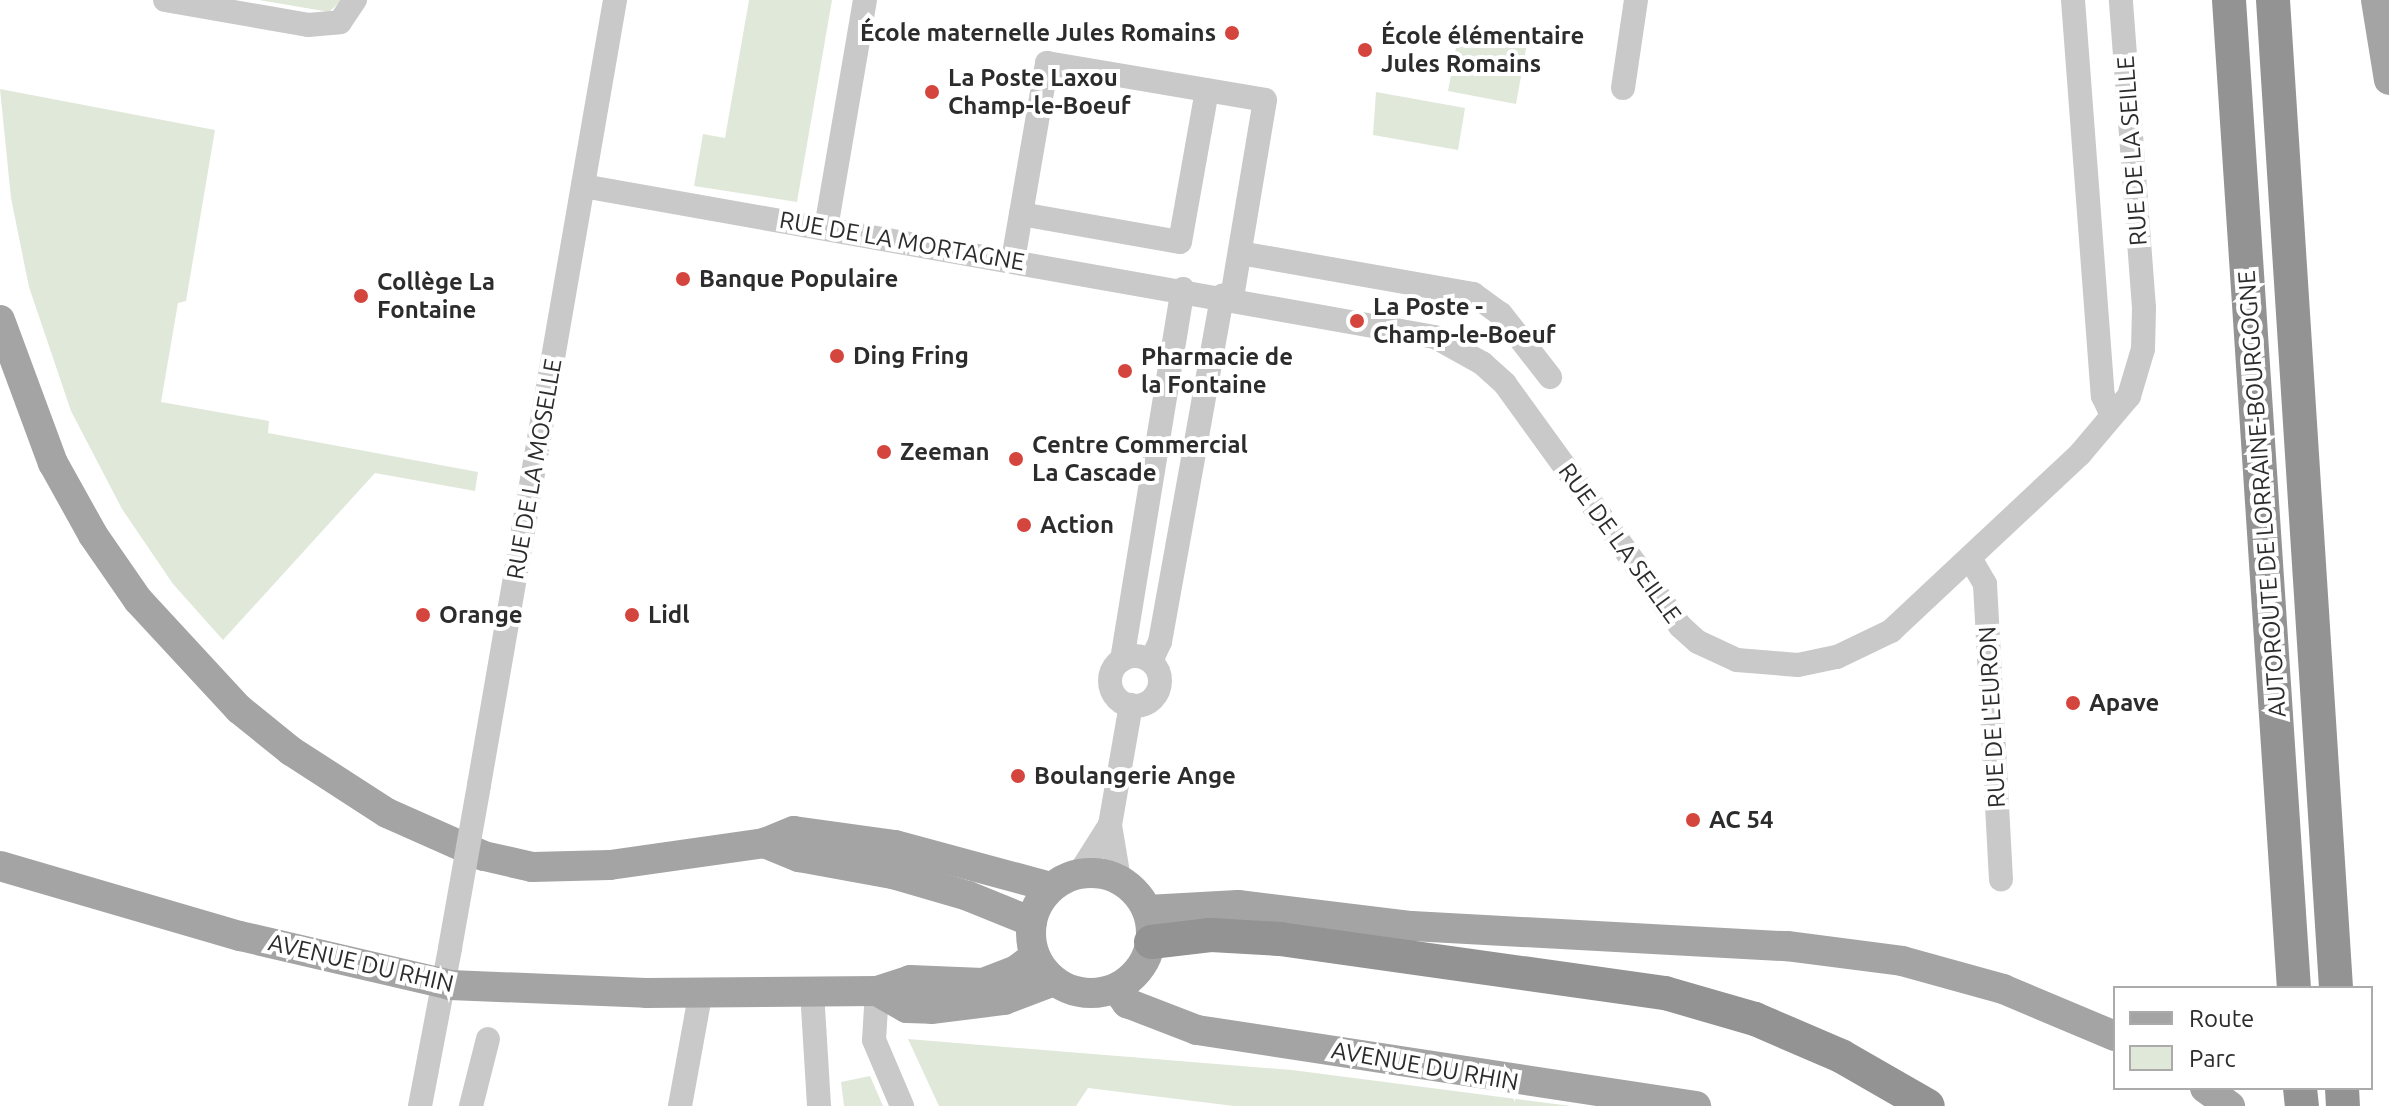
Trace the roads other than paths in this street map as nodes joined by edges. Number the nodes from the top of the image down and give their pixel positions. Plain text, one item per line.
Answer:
1 (165, 0) edge
2 (615, 0) edge
3 (865, 0) edge
4 (1636, 0) edge
5 (2073, 0) edge
6 (2121, 0) edge
7 (2229, 0) edge
8 (2273, 0) edge
9 (2376, 0) edge
10 (350, 9) edge
11 (2389, 80) edge
12 (1623, 88) dead end
13 (1207, 90) junction
14 (583, 186) junction
15 (1021, 214) junction
16 (826, 228) junction
17 (1240, 253) junction
18 (1013, 260) junction
19 (1183, 289) junction
20 (1227, 297) junction
21 (0, 320) edge
22 (2100, 345) junction
23 (2143, 349) junction
24 (1550, 377) dead end
25 (2111, 413) junction
26 (1970, 558) junction
27 (1122, 660) junction
28 (1151, 661) junction
29 (1131, 705) junction
30 (1110, 825) junction
31 (764, 843) junction
32 (0, 866) edge
33 (1079, 874) junction
34 (1119, 879) junction
35 (2001, 880) dead end
36 (1051, 887) junction
37 (1032, 922) junction
38 (1146, 940) junction
39 (1035, 956) junction
40 (1054, 981) junction
41 (442, 984) junction
42 (2294, 986) edge
43 (2336, 986) edge
44 (1116, 988) junction
45 (701, 991) junction
46 (812, 991) junction
47 (877, 991) junction
48 (1158, 1015) junction
49 (2113, 1035) edge
50 (488, 1039) dead end
51 (2208, 1090) edge
52 (420, 1106) edge
53 (471, 1106) edge
54 (680, 1106) edge
55 (819, 1106) edge
56 (902, 1106) edge
57 (1696, 1106) edge
58 (1928, 1106) edge
59 (2230, 1106) edge

1 - 10 street
2 - 14 street, RUE DE LA MOSELLE
3 - 16 street
4 - 12 street
5 - 22 street, RUE DE LA SEILLE
6 - 23 street, RUE DE LA SEILLE
7 - 42 highway, AUTOROUTE DE LORRAINE-BOURGOGNE
8 - 43 highway, AUTOROUTE DE LORRAINE-BOURGOGNE
9 - 11 main road
13 - 15 street
13 - 15 street
13 - 17 street
14 - 16 street, RUE DE LA MORTAGNE
14 - 41 street, RUE DE LA MOSELLE, bridge
15 - 18 street
16 - 18 street, RUE DE LA MORTAGNE
17 - 20 street
17 - 24 street
18 - 19 street, RUE DE LA MORTAGNE
19 - 20 street, RUE DE LA MORTAGNE
19 - 27 street
20 - 26 street, RUE DE LA SEILLE
20 - 28 street
21 - 31 main road
22 - 23 street
22 - 25 street, RUE DE LA SEILLE
23 - 25 street, RUE DE LA SEILLE
25 - 26 street, RUE DE LA SEILLE
26 - 35 street, RUE DE L'EURON
27 - 28 street
27 - 29 street
28 - 29 street
29 - 30 street
30 - 33 street
30 - 34 street
31 - 36 main road
31 - 37 main road
32 - 41 main road, AVENUE DU RHIN
33 - 34 main road
33 - 36 main road
34 - 38 main road
36 - 37 main road
37 - 39 main road
38 - 44 main road
38 - 48 main road
38 - 49 main road
38 - 58 highway
39 - 40 main road
39 - 47 main road, AVENUE DU RHIN
40 - 44 main road
40 - 47 main road, AVENUE DU RHIN
41 - 45 main road, AVENUE DU RHIN
41 - 52 street, RUE DE LA MOSELLE
44 - 48 main road, AVENUE DU RHIN
45 - 46 main road, AVENUE DU RHIN
45 - 54 street
46 - 47 main road, AVENUE DU RHIN
46 - 55 street
47 - 56 street
48 - 57 main road, AVENUE DU RHIN
50 - 53 street
51 - 59 main road

